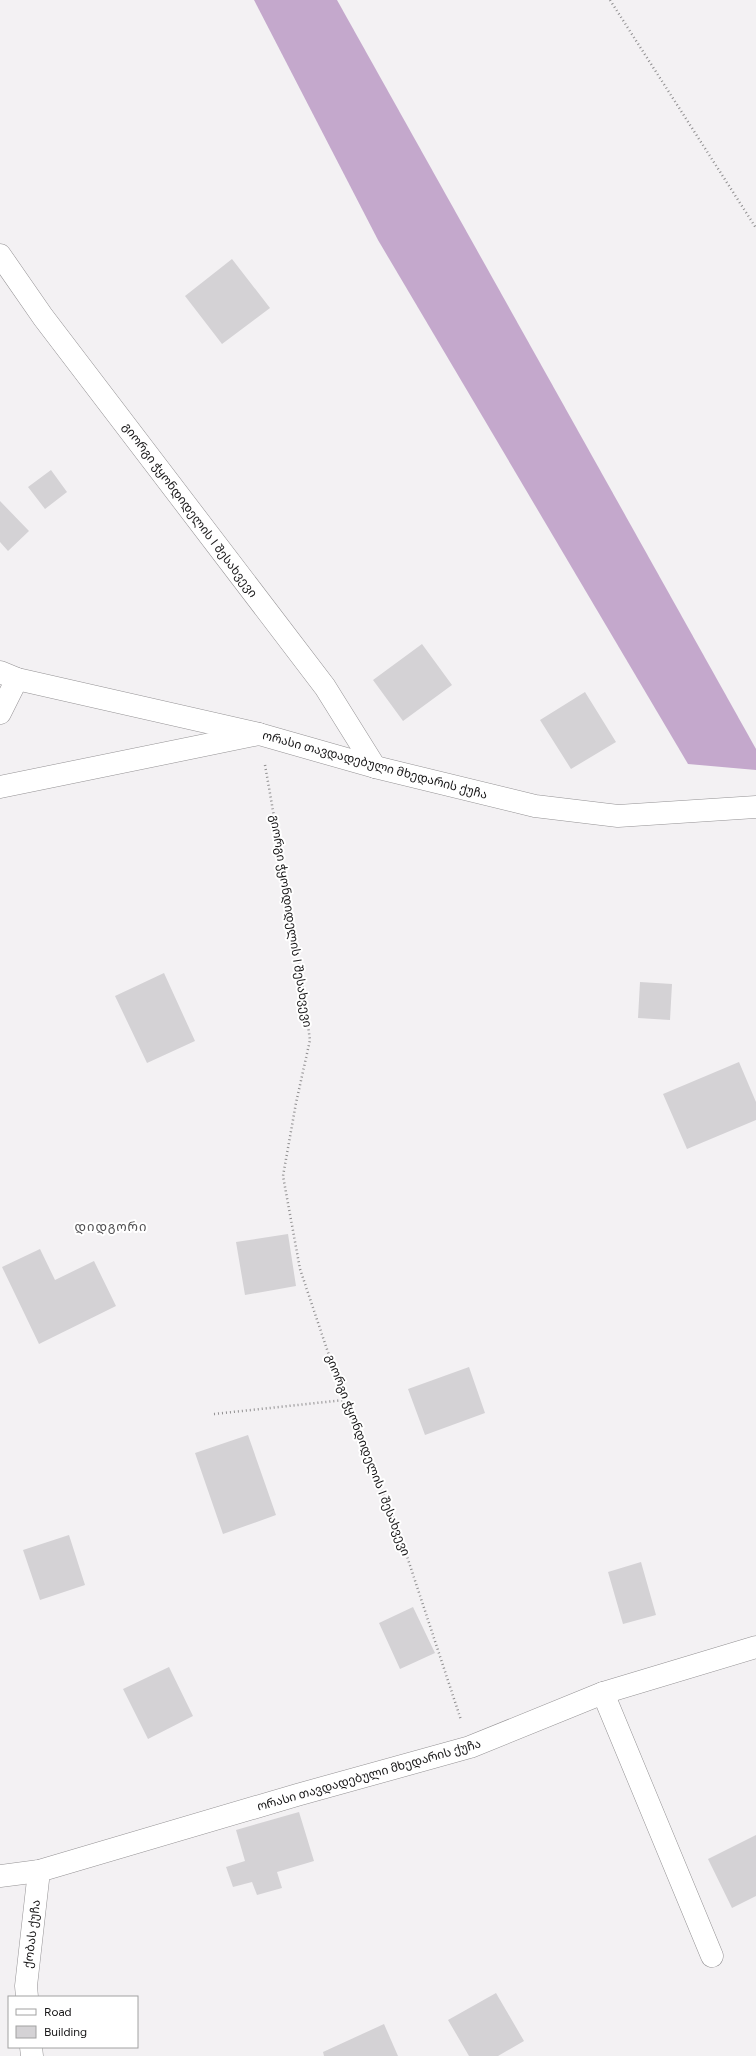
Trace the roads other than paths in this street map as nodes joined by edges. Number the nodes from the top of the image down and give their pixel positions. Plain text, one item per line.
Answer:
1 (0, 255) edge
2 (8, 675) edge
3 (0, 713) edge
4 (260, 734) junction
5 (375, 767) junction
6 (0, 787) edge
7 (756, 807) edge
8 (756, 1647) edge
9 (603, 1693) junction
10 (39, 1871) junction
11 (0, 1876) edge
12 (712, 1956) dead end
13 (27, 1996) edge

1 - 5 street, გიორგი ჭყონდიდელის I შესახვევი
2 - 3 street
2 - 4 street, ორასი თავდადებული მხედარის ქუჩა
4 - 5 street, ორასი თავდადებული მხედარის ქუჩა
4 - 6 street
5 - 7 street, ორასი თავდადებული მხედარის ქუჩა
8 - 9 street, ორასი თავდადებული მხედარის ქუჩა
9 - 10 street, ორასი თავდადებული მხედარის ქუჩა
9 - 12 street
10 - 11 street, ორასი თავდადებული მხედარის ქუჩა
10 - 13 street, ქობას ქუჩა

